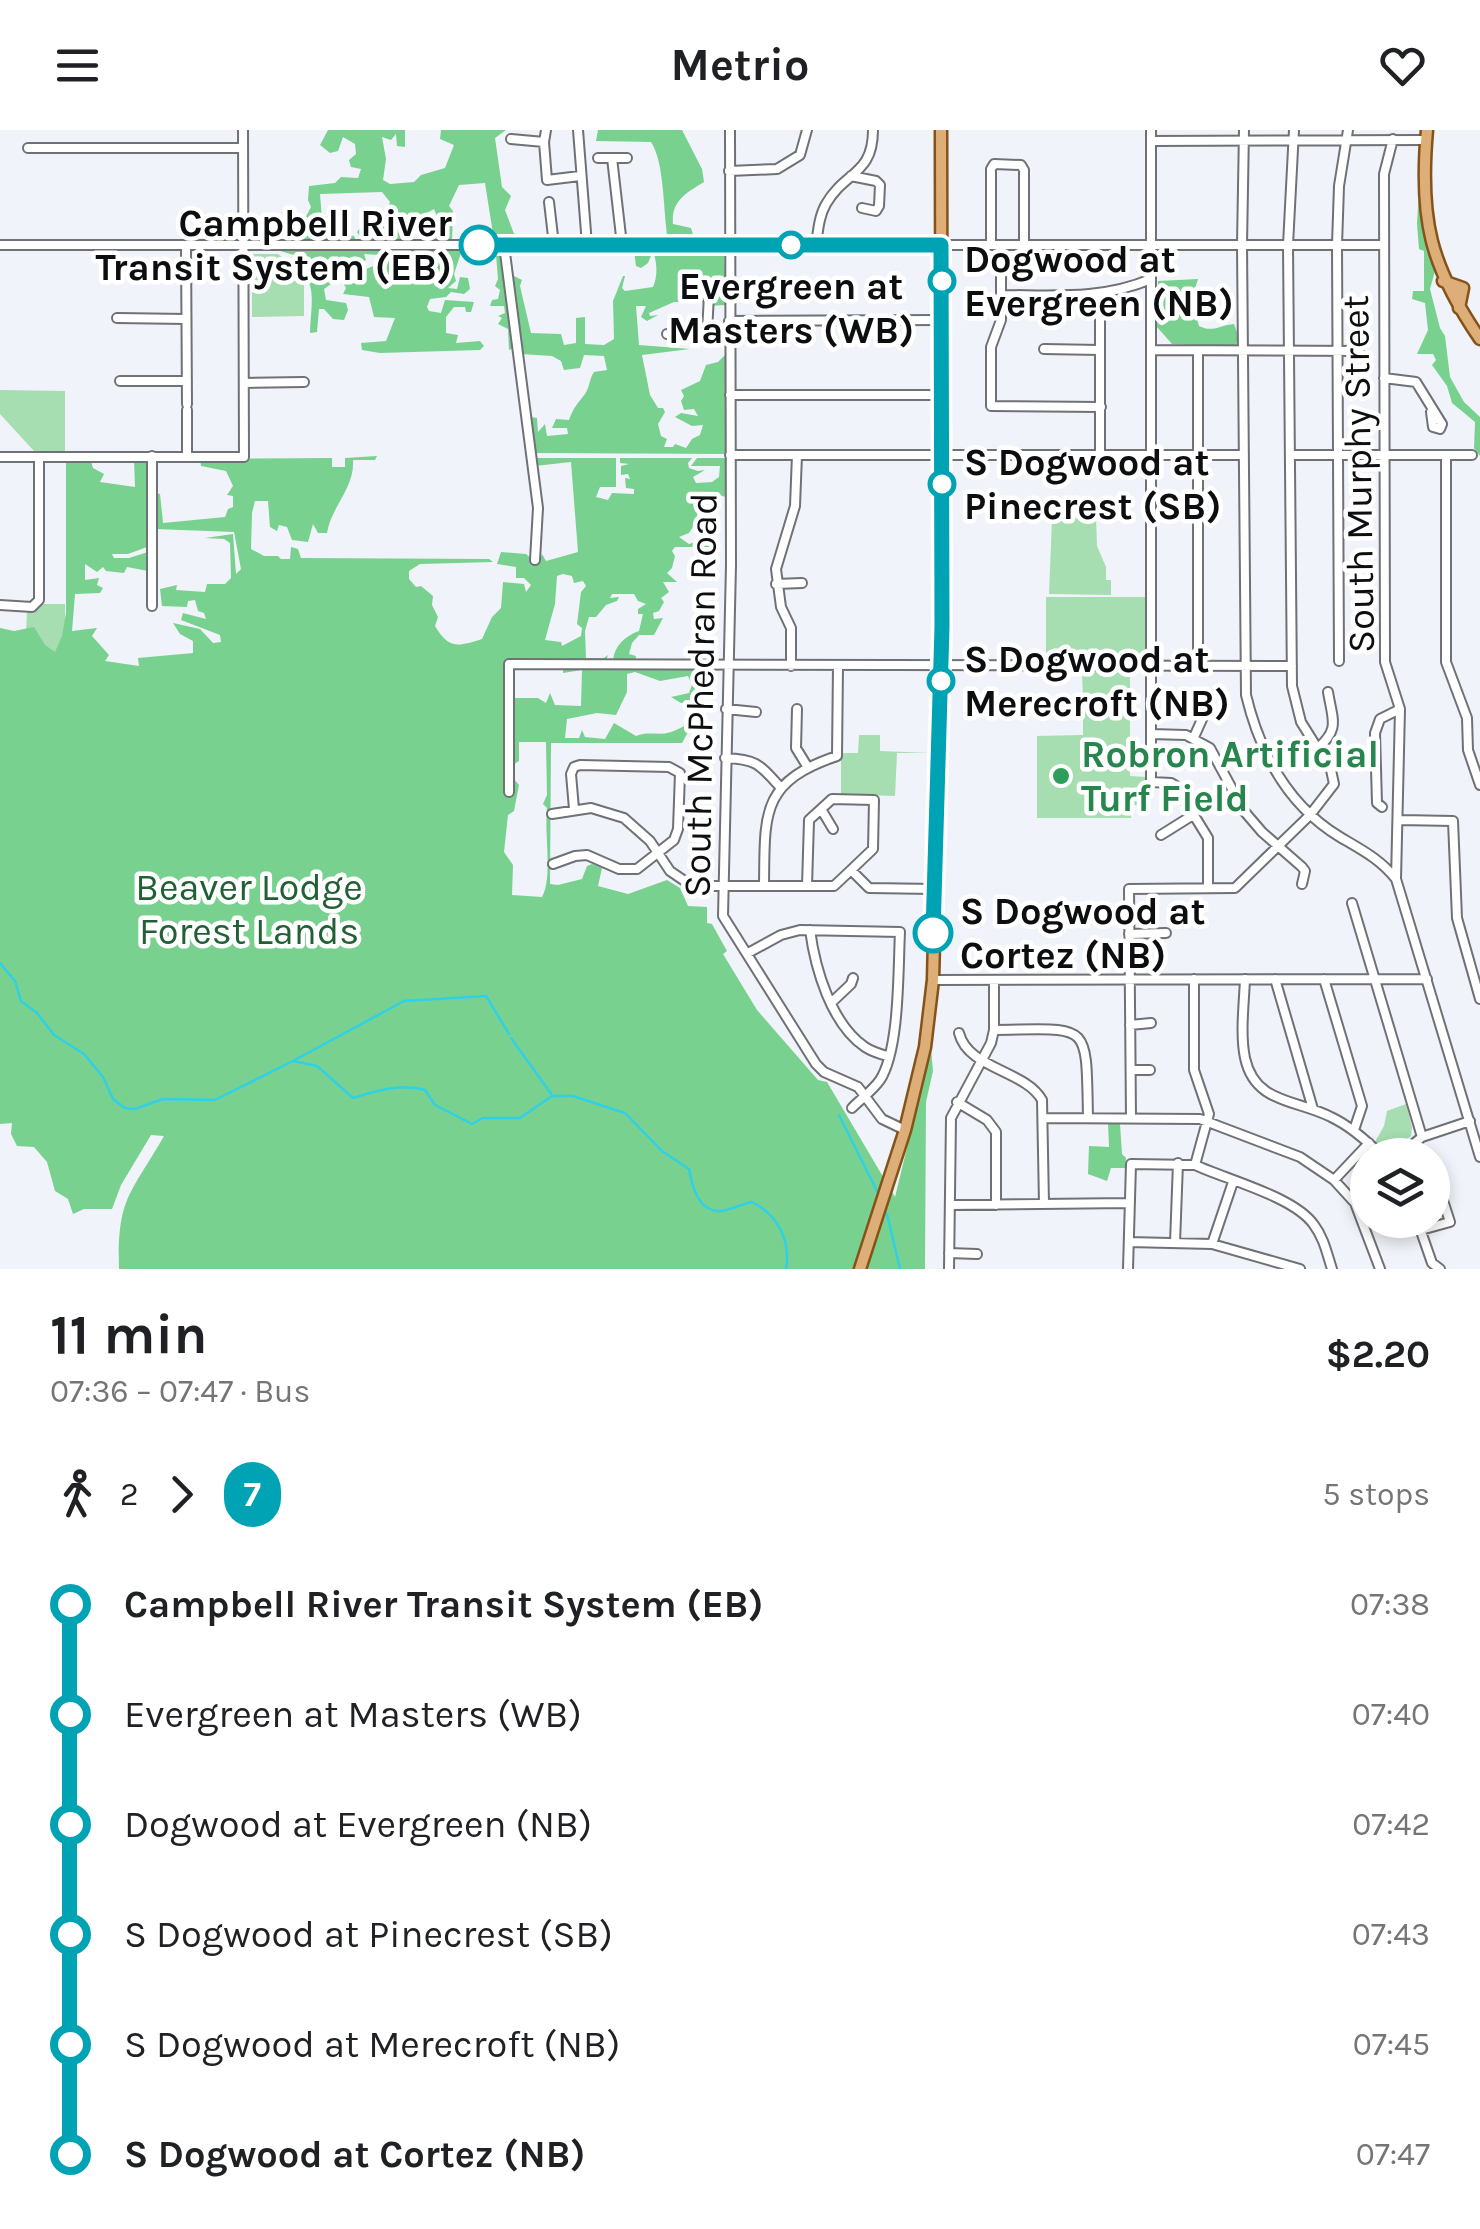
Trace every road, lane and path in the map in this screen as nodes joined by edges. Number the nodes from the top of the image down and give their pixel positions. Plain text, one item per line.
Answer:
1 (243, 130) edge
2 (546, 130) edge
3 (578, 130) edge
4 (730, 130) edge
5 (806, 130) edge
6 (873, 130) edge
7 (941, 130) edge
8 (1151, 130) edge
9 (1245, 135) edge
10 (1294, 135) edge
11 (1348, 135) edge
12 (1426, 135) edge
13 (511, 139) dead end
14 (1393, 139) junction
15 (1151, 141) junction
16 (544, 142) junction
17 (28, 148) dead end
18 (243, 148) junction
19 (598, 158) dead end
20 (612, 158) junction
21 (627, 158) dead end
22 (730, 171) junction
23 (580, 176) junction
24 (851, 176) junction
25 (549, 202) dead end
26 (862, 208) dead end
27 (816, 244) junction
28 (186, 245) junction
29 (243, 245) junction
30 (504, 245) junction
31 (554, 245) junction
32 (587, 245) junction
33 (622, 245) junction
34 (730, 245) junction
35 (941, 245) junction
36 (996, 245) junction
37 (1024, 245) junction
38 (1151, 245) junction
39 (1242, 245) junction
40 (1288, 245) junction
41 (1338, 245) junction
42 (1384, 245) junction
43 (0, 246) edge
44 (1151, 279) junction
45 (1001, 295) junction
46 (1100, 295) junction
47 (709, 296) dead end
48 (117, 318) dead end
49 (186, 319) junction
50 (943, 320) junction
51 (729, 321) junction
52 (673, 331) dead end
53 (707, 332) junction
54 (730, 333) junction
55 (1480, 339) edge
56 (1044, 350) dead end
57 (1100, 350) junction
58 (1152, 350) junction
59 (1198, 351) junction
60 (1242, 351) junction
61 (1288, 351) junction
62 (1338, 351) junction
63 (1359, 351) dead end
64 (1384, 378) junction
65 (120, 381) dead end
66 (187, 382) junction
67 (304, 382) dead end
68 (244, 383) junction
69 (730, 394) junction
70 (943, 395) junction
71 (1100, 407) junction
72 (1432, 412) dead end
73 (730, 455) junction
74 (797, 455) junction
75 (942, 455) junction
76 (1100, 455) junction
77 (1150, 455) junction
78 (1198, 455) junction
79 (1244, 455) junction
80 (1291, 455) junction
81 (1446, 455) junction
82 (1472, 455) dead end
83 (152, 456) junction
84 (187, 456) junction
85 (1339, 456) junction
86 (1384, 456) junction
87 (0, 457) edge
88 (40, 457) junction
89 (535, 560) dead end
90 (802, 582) dead end
91 (776, 584) junction
92 (0, 605) edge
93 (152, 606) dead end
94 (1338, 661) dead end
95 (729, 666) junction
96 (792, 666) junction
97 (838, 666) junction
98 (941, 666) junction
99 (1151, 666) junction
100 (1198, 666) junction
101 (1244, 666) junction
102 (1292, 666) junction
103 (1328, 692) dead end
104 (726, 708) junction
105 (797, 709) dead end
106 (1400, 710) junction
107 (1202, 711) dead end
108 (756, 712) dead end
109 (1151, 734) junction
110 (1194, 737) junction
111 (1316, 750) junction
112 (724, 758) junction
113 (807, 766) junction
114 (1480, 785) edge
115 (781, 788) junction
116 (509, 792) dead end
117 (574, 808) junction
118 (1382, 808) dead end
119 (821, 809) junction
120 (552, 814) dead end
121 (1194, 815) junction
122 (1310, 815) junction
123 (1400, 820) junction
124 (832, 829) dead end
125 (1161, 835) dead end
126 (1279, 847) junction
127 (659, 853) junction
128 (553, 864) dead end
129 (852, 870) junction
130 (1396, 880) junction
131 (1302, 884) dead end
132 (724, 885) junction
133 (764, 886) junction
134 (808, 886) junction
135 (1208, 888) junction
136 (934, 889) junction
137 (1352, 903) dead end
138 (810, 930) junction
139 (1166, 932) dead end
140 (1129, 934) junction
141 (748, 953) junction
142 (853, 978) dead end
143 (1194, 979) junction
144 (1245, 979) junction
145 (1275, 979) junction
146 (1324, 979) junction
147 (1374, 979) junction
148 (1427, 979) junction
149 (933, 980) junction
150 (994, 980) junction
151 (1130, 980) junction
152 (1480, 999) edge
153 (832, 1002) junction
154 (1151, 1023) dead end
155 (1130, 1025) junction
156 (994, 1030) junction
157 (959, 1033) dead end
158 (888, 1056) junction
159 (982, 1059) junction
160 (1130, 1070) junction
161 (1150, 1070) dead end
162 (1038, 1079) dead end
163 (1032, 1087) junction
164 (864, 1096) junction
165 (957, 1102) junction
166 (852, 1108) dead end
167 (1312, 1109) junction
168 (1044, 1118) junction
169 (1088, 1118) junction
170 (1131, 1118) junction
171 (1470, 1121) junction
172 (1208, 1122) junction
173 (905, 1130) junction
174 (1354, 1130) junction
175 (1422, 1137) joint
176 (1363, 1138) edge
177 (1479, 1152) edge
178 (1178, 1163) junction
179 (1350, 1163) edge
180 (1195, 1165) junction
181 (1334, 1180) junction
182 (1233, 1182) junction
183 (1130, 1203) junction
184 (1044, 1204) junction
185 (950, 1205) junction
186 (996, 1205) junction
187 (1424, 1238) edge
188 (1129, 1242) junction
189 (1174, 1243) junction
190 (1212, 1244) junction
191 (949, 1252) junction
192 (976, 1254) dead end
193 (860, 1269) edge
194 (948, 1269) edge
195 (1128, 1269) edge
196 (1300, 1269) edge
197 (1332, 1269) edge
198 (1380, 1269) edge
199 (1440, 1269) edge

1 - 18 street
2 - 16 street
3 - 23 street
4 - 22 street, South McPhedran Road
5 - 22 street
6 - 24 street
7 - 35 main road
8 - 15 street
9 - 10 street
9 - 15 street
9 - 39 street
10 - 11 street
10 - 40 street
11 - 14 street
11 - 41 street
12 - 14 street
12 - 55 main road
13 - 16 street
14 - 42 street, South Murphy Street
15 - 38 street
16 - 23 street
17 - 18 street
18 - 29 street
19 - 20 street
20 - 21 street
20 - 33 street
22 - 34 street, South McPhedran Road
23 - 32 street
24 - 26 street
24 - 27 street
25 - 31 street
27 - 34 street
27 - 35 street
28 - 29 street
28 - 43 street
28 - 49 street
29 - 30 street
29 - 68 street
30 - 31 street
30 - 89 street
31 - 32 street
32 - 33 street
33 - 34 street
34 - 51 street, South McPhedran Road
35 - 36 street
35 - 50 main road
36 - 37 street
36 - 37 street
36 - 45 street
37 - 38 street
38 - 39 street
38 - 44 street
39 - 40 street
39 - 60 street
40 - 41 street
40 - 61 street
41 - 42 street
41 - 62 street
42 - 64 street, South Murphy Street
44 - 46 street
44 - 58 street
45 - 46 street
45 - 71 street
46 - 57 street
47 - 53 street
48 - 49 street
49 - 66 street
50 - 51 street
50 - 70 main road
51 - 54 street, South McPhedran Road
52 - 53 street
53 - 54 street
54 - 69 street, South McPhedran Road
56 - 57 street
57 - 71 street
58 - 59 street
58 - 77 street
59 - 60 street
59 - 78 street
60 - 61 street
60 - 79 street
61 - 62 street
61 - 80 street
62 - 63 street
62 - 85 street
64 - 72 street
64 - 86 street, South Murphy Street
65 - 66 street
66 - 84 street
67 - 68 street
68 - 84 street
69 - 70 street
69 - 73 street, South McPhedran Road
70 - 75 main road
71 - 76 street
73 - 74 street
73 - 95 street, South McPhedran Road
74 - 75 street
74 - 91 street
75 - 76 street
75 - 98 main road
76 - 77 street
77 - 78 street
77 - 99 street
78 - 79 street
78 - 100 street
79 - 101 street
80 - 85 street
80 - 102 street
81 - 82 street
81 - 86 street
81 - 114 street
83 - 84 street
83 - 88 street
83 - 93 street
85 - 86 street
85 - 94 street
86 - 106 street, South Murphy Street
87 - 88 street
88 - 92 street
90 - 91 street
91 - 96 street
95 - 96 street
95 - 104 street, South McPhedran Road
95 - 116 street
96 - 97 street
97 - 98 street
97 - 113 street
98 - 99 street
98 - 136 main road
99 - 100 street
99 - 109 street
100 - 101 street
101 - 102 street
101 - 122 street
102 - 111 street
103 - 111 street
104 - 108 street
104 - 112 street, South McPhedran Road
105 - 113 street
106 - 118 street
106 - 123 street, South Murphy Street
107 - 110 street
109 - 110 street
109 - 121 street
110 - 126 street
111 - 122 street
112 - 115 street
112 - 132 street, South McPhedran Road
113 - 115 street
115 - 133 street
117 - 120 street
117 - 127 street
117 - 127 street
119 - 124 street
119 - 129 street
119 - 134 street
121 - 125 street
121 - 135 street
122 - 126 street
122 - 130 street
123 - 130 street, South Murphy Street
123 - 152 street
126 - 131 street
126 - 135 street
127 - 128 street
127 - 132 street
129 - 134 street
129 - 136 street
130 - 148 street
132 - 133 street
132 - 141 street, South McPhedran Road
133 - 134 street
135 - 140 street
136 - 149 main road
137 - 147 street
138 - 141 street
138 - 153 street
138 - 158 street
139 - 140 street
140 - 151 street
141 - 164 street, South McPhedran Road
142 - 153 street
143 - 144 street
143 - 151 street
143 - 172 street
144 - 145 street
144 - 167 street
145 - 146 street
145 - 167 street
146 - 147 street
146 - 174 street
147 - 148 street
147 - 175 street
148 - 171 street
149 - 150 street
149 - 173 main road
150 - 151 street
150 - 156 street
151 - 155 street
153 - 158 street
154 - 155 street
155 - 160 street
156 - 159 street
156 - 169 street
157 - 159 street
158 - 164 street
159 - 163 street
159 - 165 street
160 - 161 street
160 - 170 street
162 - 163 street
163 - 168 street
164 - 166 street
164 - 173 street, South McPhedran Road
165 - 185 street
165 - 186 street
167 - 174 street
168 - 169 street
168 - 184 street
169 - 170 street
170 - 172 street
171 - 175 street
171 - 177 street
172 - 180 street
172 - 181 street
173 - 193 main road
174 - 176 street
178 - 180 street
178 - 183 street
178 - 189 street
179 - 181 street
180 - 182 street
181 - 198 street
182 - 190 street
182 - 197 street
183 - 184 street
183 - 188 street
184 - 186 street
185 - 186 street
185 - 191 street
187 - 199 street
188 - 189 street
188 - 195 street
189 - 190 street
190 - 196 street
191 - 192 street
191 - 194 street

